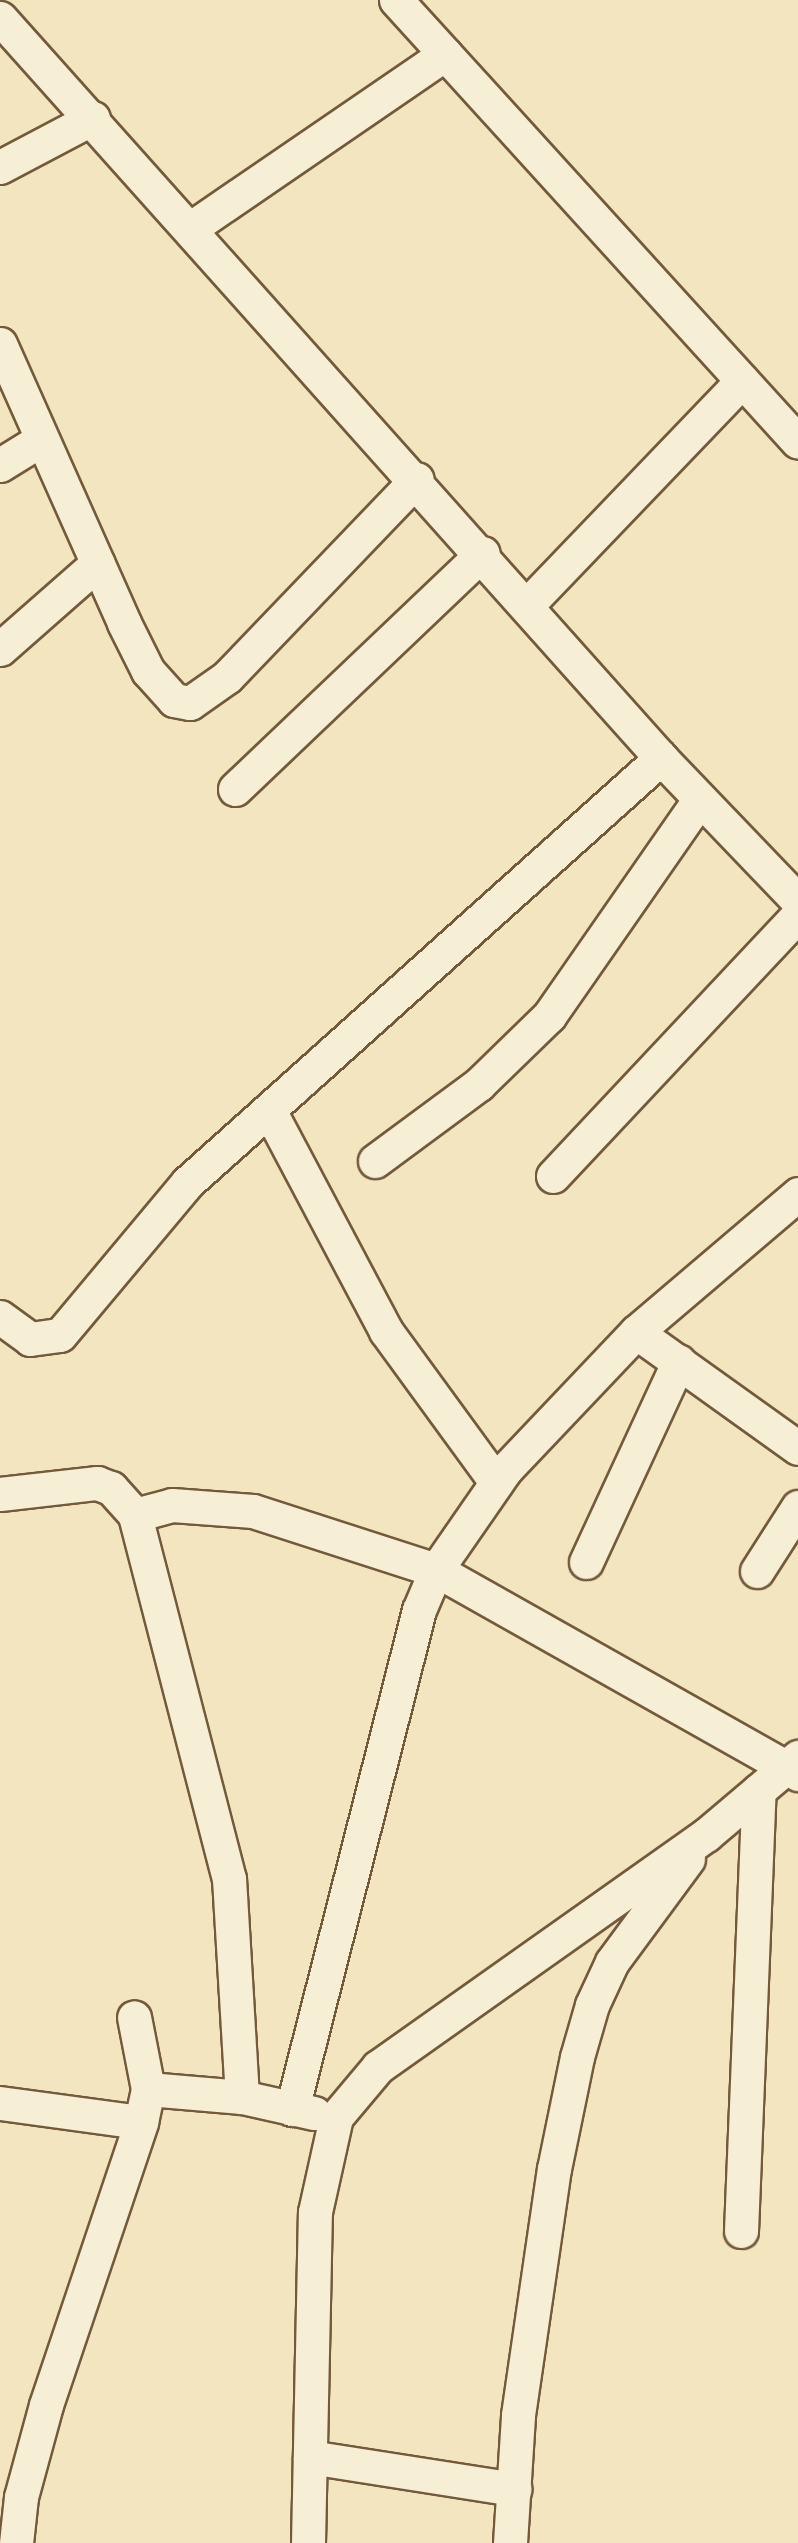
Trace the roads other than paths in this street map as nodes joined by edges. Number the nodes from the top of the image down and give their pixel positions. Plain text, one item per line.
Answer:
1 (396, 0) edge
2 (0, 18) edge
3 (445, 54) junction
4 (93, 118) junction
5 (0, 167) edge
6 (191, 228) junction
7 (0, 344) edge
8 (742, 381) junction
9 (42, 439) junction
10 (798, 442) edge
11 (0, 465) edge
12 (417, 479) junction
13 (483, 553) junction
14 (98, 562) junction
15 (529, 603) junction
16 (0, 649) edge
17 (661, 758) junction
18 (235, 789) dead end
19 (700, 799) junction
20 (798, 902) edge
21 (798, 915) edge
22 (269, 1110) junction
23 (375, 1161) dead end
24 (553, 1176) dead end
25 (798, 1194) edge
26 (0, 1317) edge
27 (636, 1332) junction
28 (679, 1361) junction
29 (798, 1448) edge
30 (496, 1482) junction
31 (0, 1494) edge
32 (798, 1507) edge
33 (135, 1515) junction
34 (586, 1562) dead end
35 (436, 1570) junction
36 (757, 1571) dead end
37 (794, 1767) edge
38 (759, 1790) junction
39 (706, 1835) junction
40 (134, 2017) dead end
41 (148, 2089) junction
42 (242, 2097) junction
43 (0, 2103) edge
44 (292, 2109) junction
45 (336, 2117) junction
46 (141, 2122) junction
47 (741, 2231) dead end
48 (310, 2457) junction
49 (515, 2490) junction
50 (16, 2543) edge
51 (308, 2543) edge
52 (510, 2543) edge

1 - 3 street
2 - 4 street
3 - 6 street
3 - 8 street
4 - 5 street
4 - 6 street
6 - 12 street
7 - 9 street
8 - 10 street
8 - 15 street
9 - 11 street
9 - 14 street
12 - 13 street
12 - 14 street
13 - 15 street
13 - 18 street
14 - 16 street
15 - 17 street
17 - 19 street
17 - 22 street
19 - 20 street
19 - 23 street
21 - 24 street
22 - 26 street
22 - 30 street
25 - 27 street
27 - 28 street
27 - 30 street
28 - 29 street
28 - 34 street
30 - 35 street
31 - 33 street
32 - 36 street
33 - 35 street
33 - 42 street
35 - 37 street
35 - 44 street
37 - 38 street
38 - 39 street
38 - 47 street
39 - 45 street
39 - 49 street
40 - 41 street
41 - 42 street
41 - 46 street
42 - 44 street
43 - 46 street
44 - 45 street
45 - 48 street
46 - 50 street
48 - 49 street
48 - 51 street
49 - 52 street

